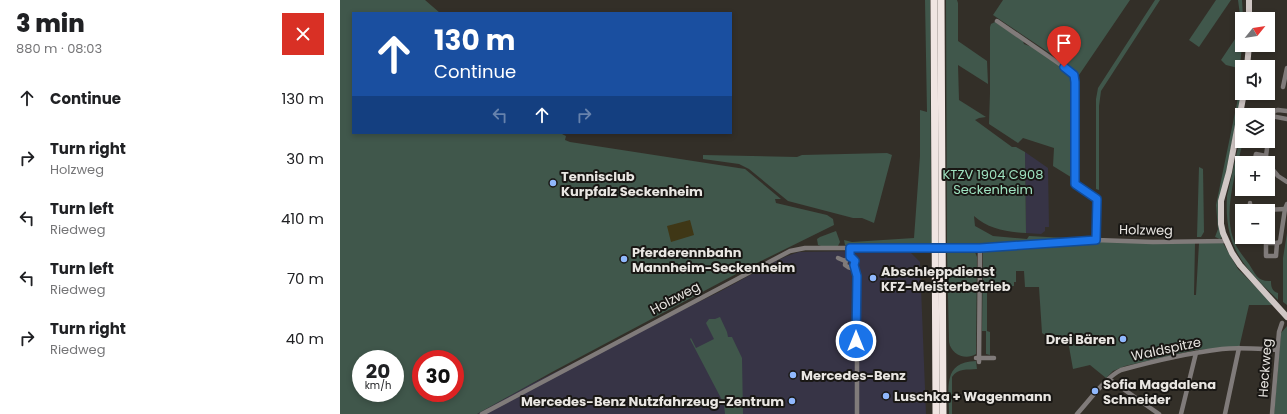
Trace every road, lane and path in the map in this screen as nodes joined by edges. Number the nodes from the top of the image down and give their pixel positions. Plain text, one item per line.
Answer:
1 (934, 0) edge
2 (941, 0) edge
3 (1250, 0) edge
4 (1251, 12) edge
5 (997, 22) dead end
6 (1287, 68) edge
7 (1283, 87) dead end
8 (1287, 111) edge
9 (1275, 112) edge
10 (1275, 117) edge
11 (1287, 119) edge
12 (1235, 146) edge
13 (1236, 148) edge
14 (1267, 148) edge
15 (1256, 156) edge
16 (1266, 156) joint
17 (1229, 172) junction
18 (1275, 172) edge
19 (1287, 182) edge
20 (1286, 207) edge
21 (1275, 208) edge
22 (1096, 240) junction
23 (1227, 241) junction
24 (1277, 243) dead end
25 (850, 248) junction
26 (980, 248) junction
27 (850, 257) junction
28 (838, 258) dead end
29 (845, 261) junction
30 (852, 267) junction
31 (1287, 317) edge
32 (1282, 324) dead end
33 (1240, 348) junction
34 (1277, 350) junction
35 (1196, 353) junction
36 (994, 358) dead end
37 (1109, 379) junction
38 (482, 414) edge
39 (857, 414) edge
40 (936, 414) edge
41 (943, 414) edge
42 (1077, 414) edge
43 (1159, 414) edge
44 (1181, 414) edge
45 (1225, 414) edge
46 (1272, 414) edge

1 - 40 highway
2 - 41 highway
3 - 4 main road
5 - 22 street
6 - 7 street
8 - 9 street
10 - 11 street
12 - 17 main road
13 - 17 main road
14 - 16 street
15 - 16 street
17 - 23 main road
18 - 19 street
20 - 21 street
20 - 24 street
22 - 23 street, Holzweg
22 - 26 street, Holzweg
23 - 31 main road
25 - 26 street, Holzweg, bridge
25 - 27 street
25 - 38 street, Holzweg
26 - 36 street
27 - 29 street
27 - 30 street
28 - 29 street
29 - 30 street
30 - 39 street
32 - 34 street, Heckweg
33 - 34 street, Waldspitze
33 - 35 street, Waldspitze
33 - 45 street
34 - 46 street, Heckweg
35 - 37 street, Waldspitze
35 - 44 street
37 - 42 street, Waldspitze
37 - 43 street

